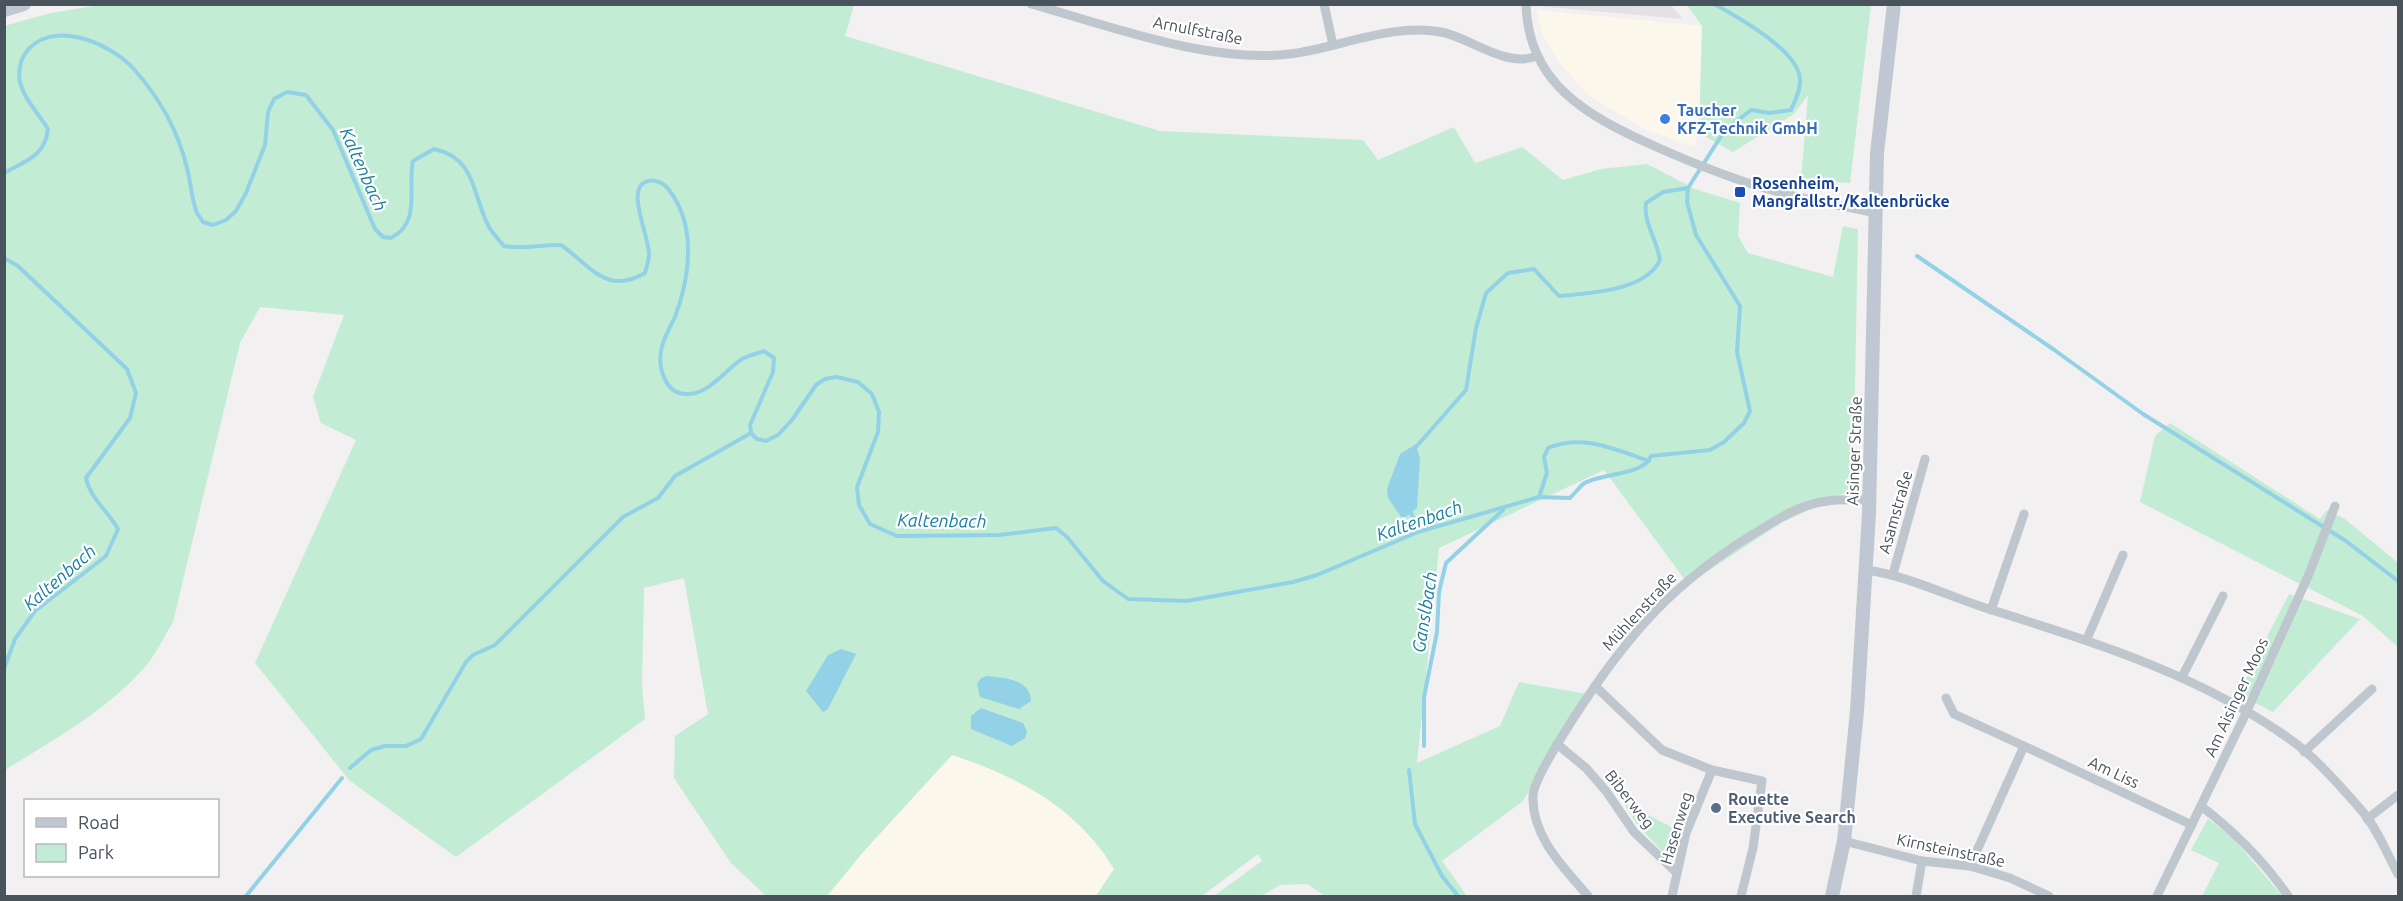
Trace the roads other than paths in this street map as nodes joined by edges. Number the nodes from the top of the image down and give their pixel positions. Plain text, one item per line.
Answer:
1 (24, 4) edge
2 (1031, 4) edge
3 (1324, 4) edge
4 (1526, 4) edge
5 (1894, 4) edge
6 (4, 10) edge
7 (1333, 45) junction
8 (1536, 56) junction
9 (1875, 213) junction
10 (1925, 459) dead end
11 (1868, 500) junction
12 (2335, 506) dead end
13 (2024, 514) dead end
14 (2123, 555) dead end
15 (1866, 570) junction
16 (1893, 574) junction
17 (2223, 596) dead end
18 (1991, 610) junction
19 (2087, 639) junction
20 (2182, 677) junction
21 (1595, 686) junction
22 (2372, 689) dead end
23 (1946, 698) dead end
24 (2247, 711) junction
25 (1557, 744) junction
26 (2024, 746) junction
27 (2304, 752) junction
28 (1712, 770) junction
29 (2398, 795) edge
30 (2201, 806) junction
31 (2367, 819) junction
32 (2192, 825) junction
33 (1844, 841) junction
34 (1922, 861) junction
35 (1970, 866) junction
36 (1677, 873) junction
37 (2398, 874) edge
38 (1588, 897) edge
39 (1672, 897) edge
40 (1741, 897) edge
41 (1832, 897) edge
42 (1916, 897) edge
43 (2049, 897) edge
44 (2157, 897) edge
45 (2288, 897) edge

1 - 6 main road
2 - 7 street, Arnulfstraße
3 - 7 street
4 - 8 street
5 - 9 main road, Aisinger Straße
7 - 8 street, Arnulfstraße
8 - 9 street
9 - 11 main road, Aisinger Straße
10 - 16 street, Asamstraße
11 - 15 main road, Aisinger Straße
11 - 21 street, Mühlenstraße
12 - 24 street, Am Aisinger Moos
13 - 18 street
14 - 19 street
15 - 16 street, Asamstraße
15 - 33 main road, Aisinger Straße
16 - 18 street, Asamstraße
17 - 20 street
18 - 19 street, Asamstraße
19 - 20 street, Asamstraße
20 - 24 street, Asamstraße
21 - 25 street, Mühlenstraße
21 - 28 street
22 - 27 street
23 - 26 street, Am Liss
24 - 27 street, Asamstraße
24 - 30 street, Am Aisinger Moos
25 - 36 street, Biberweg
25 - 38 street, Mühlenstraße
26 - 32 street, Am Liss
26 - 35 street
27 - 31 street, Asamstraße
28 - 36 street, Hasenweg
28 - 40 street
29 - 31 street
30 - 32 street, Am Aisinger Moos
30 - 45 street
31 - 37 street, Asamstraße
32 - 44 street, Am Aisinger Moos
33 - 34 street, Kirnsteinstraße
33 - 41 main road, Aisinger Straße
34 - 35 street, Kirnsteinstraße
34 - 42 street
35 - 43 street, Kirnsteinstraße
36 - 39 street, Hasenweg

